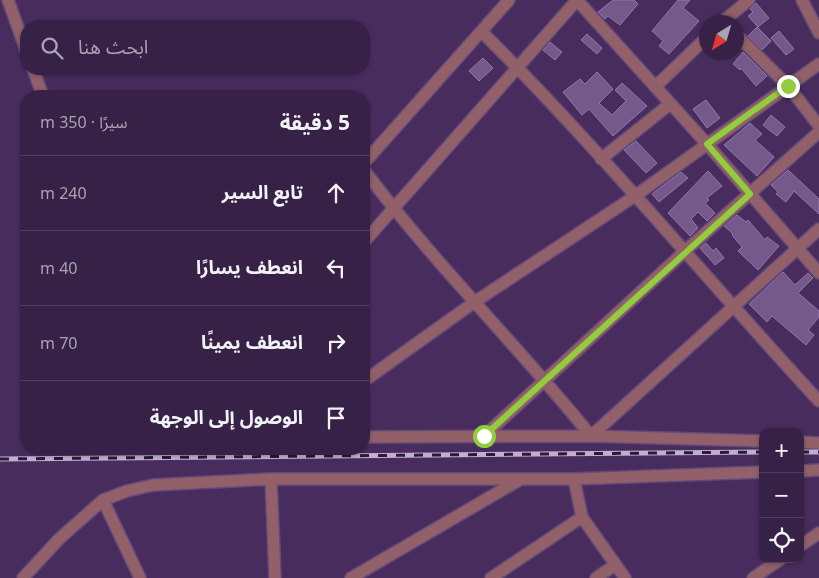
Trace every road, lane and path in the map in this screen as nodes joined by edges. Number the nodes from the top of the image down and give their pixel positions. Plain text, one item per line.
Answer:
1 (8, 0) edge
2 (509, 0) edge
3 (577, 0) edge
4 (749, 0) edge
5 (802, 0) edge
6 (732, 15) edge
7 (482, 32) junction
8 (20, 33) edge
9 (819, 33) edge
10 (744, 42) edge
11 (699, 45) edge
12 (819, 64) edge
13 (517, 67) junction
14 (35, 75) edge
15 (788, 86) junction
16 (655, 87) junction
17 (41, 90) edge
18 (670, 104) junction
19 (819, 126) edge
20 (819, 132) edge
21 (707, 144) junction
22 (370, 155) edge
23 (601, 159) junction
24 (370, 178) edge
25 (750, 194) junction
26 (634, 196) junction
27 (393, 209) junction
28 (819, 229) edge
29 (370, 235) edge
30 (797, 249) junction
31 (684, 252) junction
32 (819, 273) edge
33 (476, 301) junction
34 (732, 307) junction
35 (370, 377) edge
36 (546, 380) junction
37 (818, 399) edge
38 (484, 436) junction
39 (591, 436) junction
40 (370, 437) edge
41 (759, 441) edge
42 (804, 442) edge
43 (819, 443) edge
44 (819, 470) edge
45 (804, 471) edge
46 (759, 472) edge
47 (522, 478) junction
48 (271, 479) junction
49 (574, 479) junction
50 (103, 500) junction
51 (582, 517) junction
52 (819, 533) edge
53 (804, 543) edge
54 (775, 563) edge
55 (615, 565) junction
56 (756, 577) edge
57 (23, 578) edge
58 (140, 578) edge
59 (276, 578) edge
60 (351, 578) edge
61 (491, 578) edge
62 (596, 578) edge
63 (625, 578) edge

1 - 8 street
2 - 7 street
3 - 13 street
3 - 16 street
4 - 6 street
5 - 9 street
7 - 13 street
7 - 22 street
10 - 15 street
11 - 16 street
12 - 15 street
13 - 23 street
13 - 27 street
14 - 17 street
15 - 19 street
15 - 21 street
16 - 18 street
18 - 21 street
18 - 23 street
20 - 25 street
21 - 25 street
21 - 26 street
23 - 26 street
24 - 27 street
25 - 30 street
25 - 31 street
26 - 31 street
26 - 33 street
27 - 29 street
27 - 33 street
28 - 30 street
30 - 32 street
30 - 34 street
31 - 34 street
31 - 36 street
33 - 35 street
33 - 36 street
34 - 37 street
34 - 39 street
36 - 38 street
36 - 39 street
38 - 39 street
38 - 40 street
39 - 41 street
42 - 43 street
44 - 45 street
46 - 49 street
47 - 48 street
47 - 49 street
47 - 60 street
48 - 50 street
48 - 59 street
49 - 51 street
50 - 57 street
50 - 58 street
51 - 55 street
51 - 61 street
52 - 53 street
54 - 56 street
55 - 62 street
55 - 63 street

